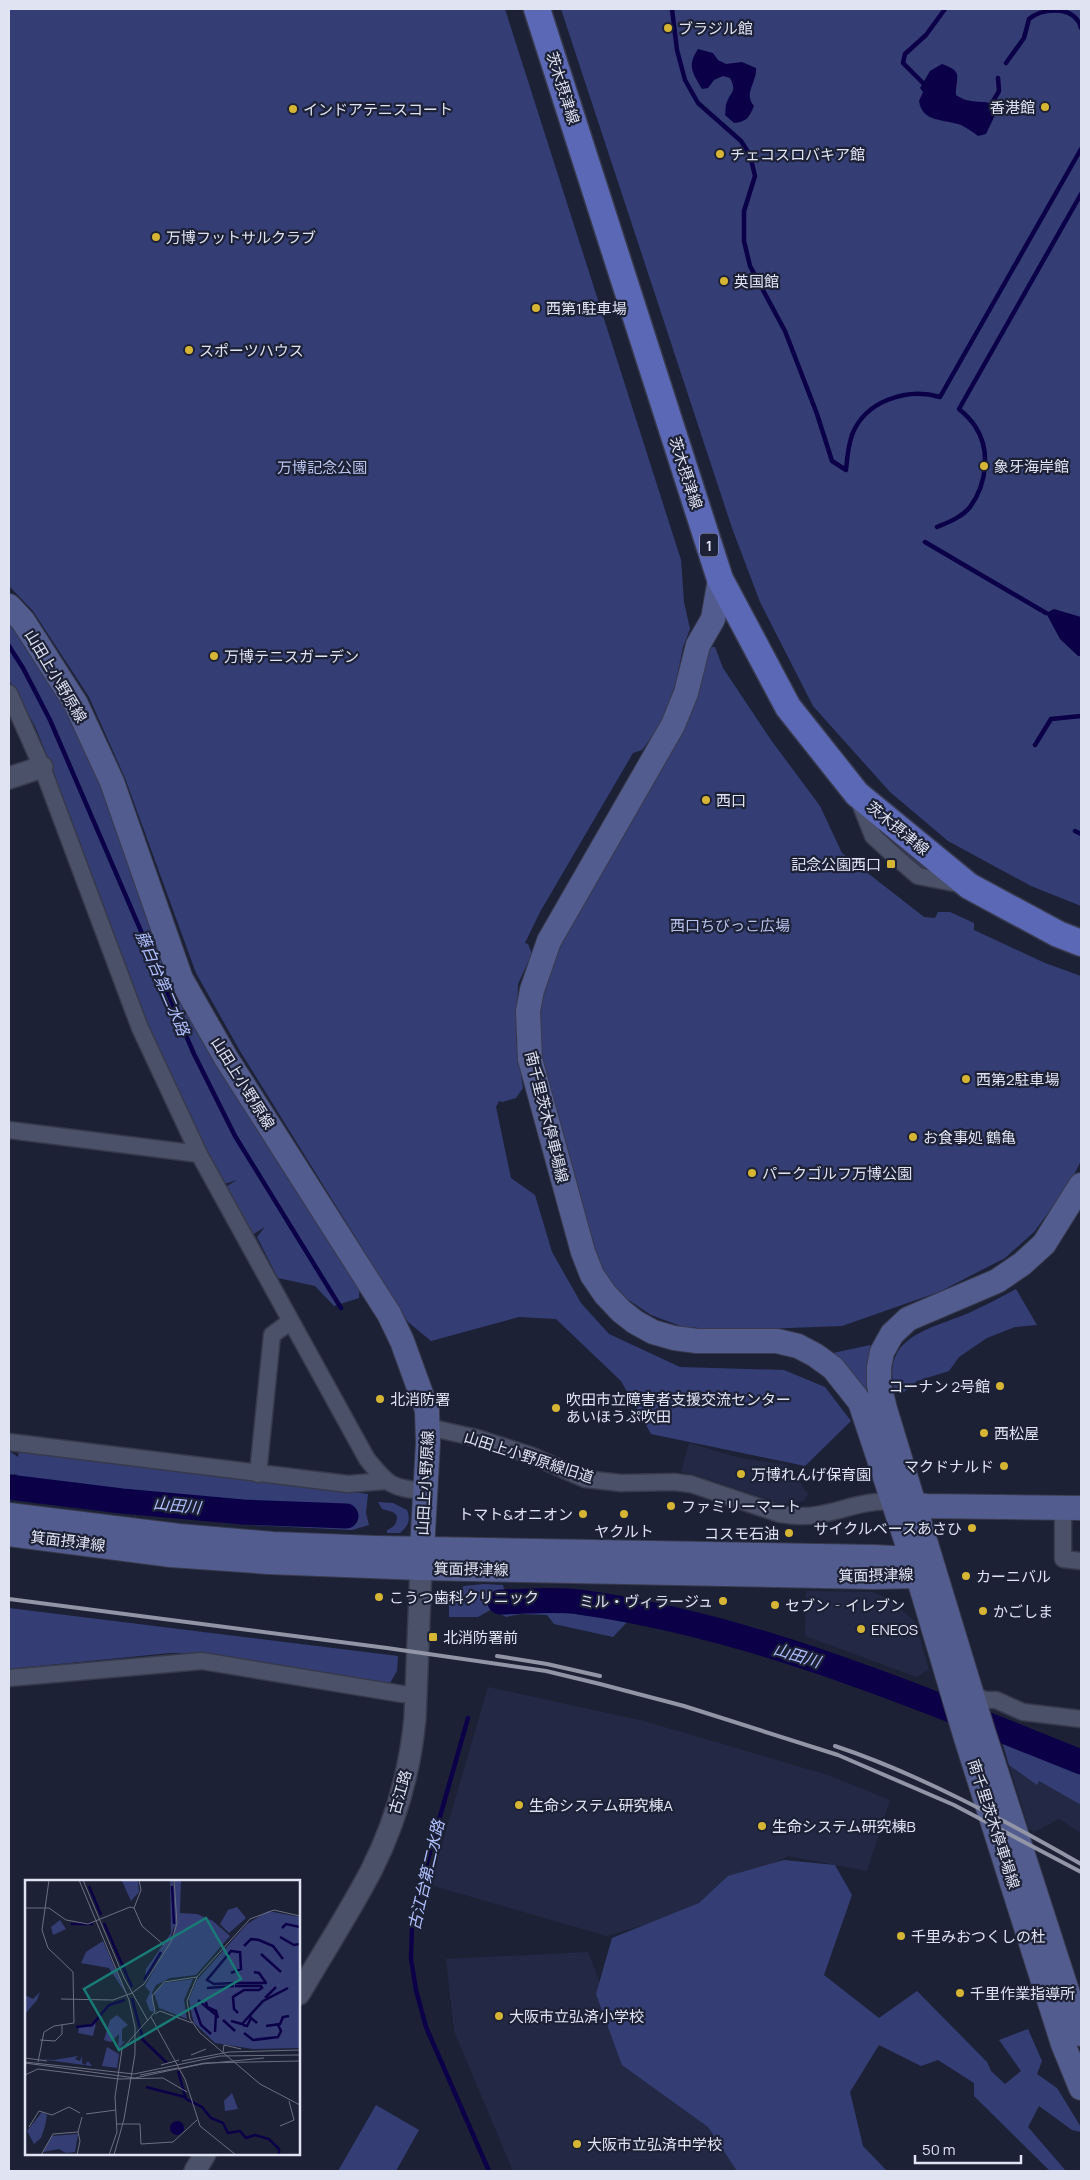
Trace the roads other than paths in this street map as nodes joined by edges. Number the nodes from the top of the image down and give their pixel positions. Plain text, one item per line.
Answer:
1 (537, 9) edge
2 (720, 579) junction
3 (9, 606) edge
4 (9, 692) edge
5 (42, 767) junction
6 (9, 778) edge
7 (1081, 943) edge
8 (9, 1130) edge
9 (199, 1154) junction
10 (1081, 1184) edge
11 (291, 1321) junction
12 (428, 1427) junction
13 (9, 1442) edge
14 (258, 1474) junction
15 (386, 1481) junction
16 (425, 1491) junction
17 (904, 1503) junction
18 (1072, 1508) edge
19 (9, 1515) edge
20 (9, 1534) edge
21 (422, 1558) junction
22 (1081, 1560) edge
23 (921, 1567) junction
24 (9, 1678) edge
25 (416, 1694) junction
26 (963, 1695) junction
27 (1081, 1719) edge
28 (972, 1727) junction
29 (300, 1992) edge
30 (1081, 2034) edge
31 (1081, 2088) edge
32 (204, 2155) edge
33 (195, 2171) edge

1 - 2 main road, 茨木摂津線 / 1
2 - 7 main road, 茨木摂津線 / 1
2 - 17 main road, 南千里茨木停車場線
3 - 12 main road, 山田上小野原線
4 - 5 street
5 - 6 street
5 - 9 street
8 - 9 street
9 - 11 street
10 - 17 main road
11 - 14 street
11 - 15 street
12 - 16 main road, 山田上小野原線
12 - 17 street, 山田上小野原線旧道
13 - 14 street
14 - 15 street
15 - 16 street
16 - 21 main road, 山田上小野原線
17 - 18 main road
17 - 23 main road, 箕面摂津線
18 - 22 street
19 - 21 main road, 箕面摂津線
20 - 21 main road, 箕面摂津線
21 - 23 main road, 箕面摂津線
21 - 25 street, 古江路
23 - 26 main road, 南千里茨木停車場線
24 - 25 street
25 - 29 street, 古江路
26 - 27 street
26 - 28 main road, 南千里茨木停車場線
28 - 30 main road, 南千里茨木停車場線
28 - 31 main road, 南千里茨木停車場線
32 - 33 street

